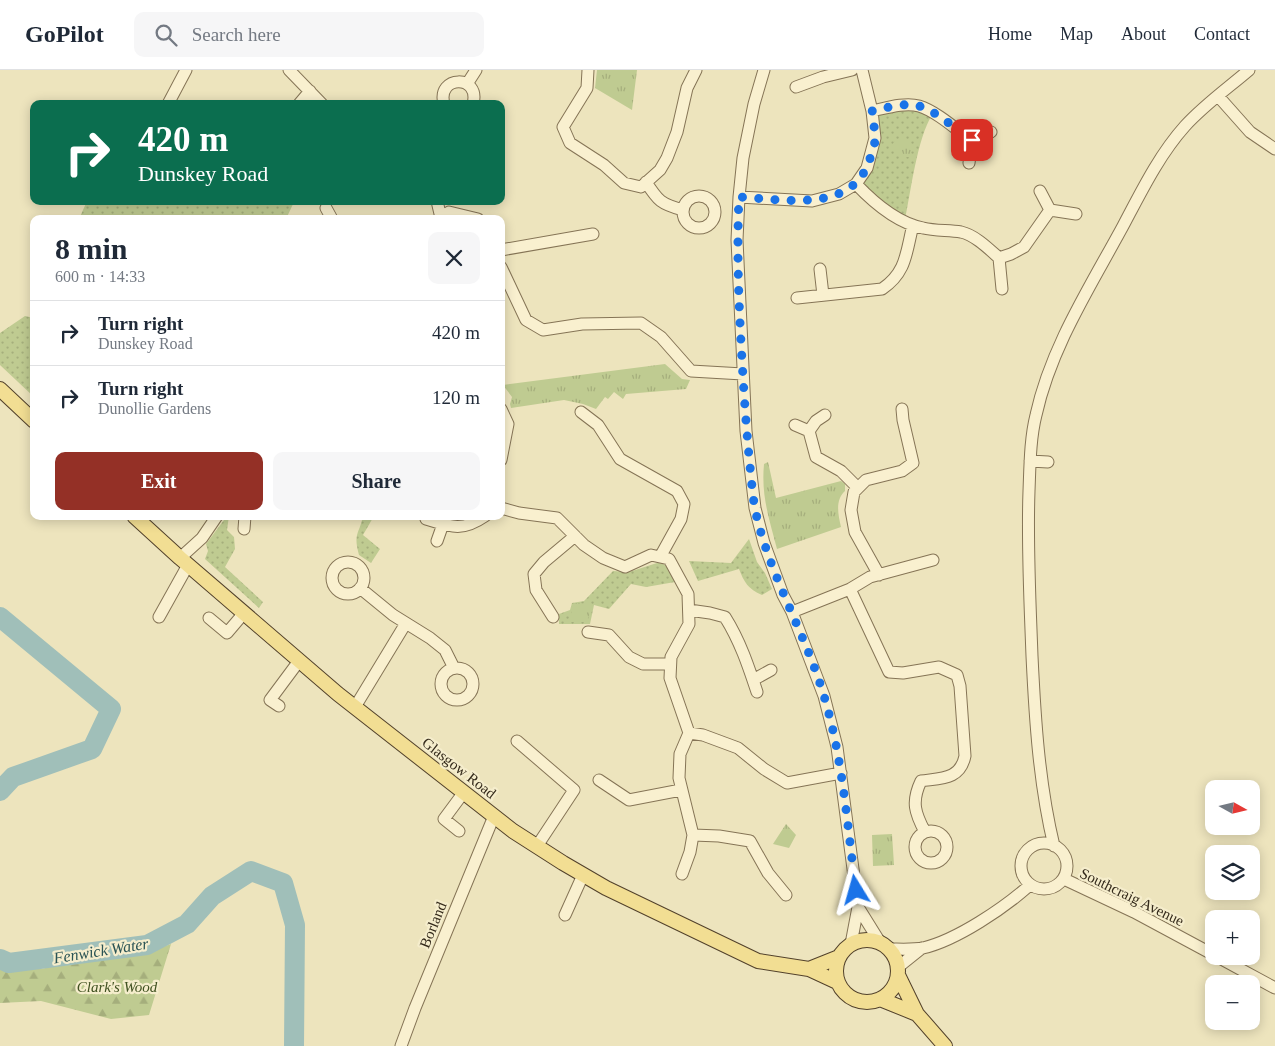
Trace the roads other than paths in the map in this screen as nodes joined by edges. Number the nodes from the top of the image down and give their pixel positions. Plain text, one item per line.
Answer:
1 (289, 70) edge
2 (476, 70) edge
3 (588, 70) edge
4 (696, 70) edge
5 (764, 70) edge
6 (852, 70) edge
7 (862, 70) edge
8 (1249, 70) edge
9 (183, 71) edge
10 (467, 84) junction
11 (796, 87) dead end
12 (310, 92) junction
13 (1218, 96) junction
14 (170, 100) edge
15 (303, 100) edge
16 (318, 100) edge
17 (444, 100) edge
18 (473, 100) edge
19 (872, 111) junction
20 (991, 132) dead end
21 (972, 140) junction
22 (1275, 149) edge
23 (968, 163) dead end
24 (646, 182) junction
25 (856, 184) junction
26 (1040, 191) dead end
27 (739, 197) junction
28 (326, 208) dead end
29 (683, 210) dead end
30 (1050, 210) junction
31 (1076, 214) dead end
32 (330, 215) edge
33 (444, 215) edge
34 (461, 215) edge
35 (913, 224) junction
36 (593, 234) dead end
37 (505, 249) edge
38 (999, 258) junction
39 (820, 269) dead end
40 (505, 275) edge
41 (1002, 289) dead end
42 (823, 295) junction
43 (797, 298) dead end
44 (743, 374) junction
45 (0, 388) edge
46 (902, 409) dead end
47 (581, 412) dead end
48 (825, 414) dead end
49 (30, 417) edge
50 (505, 418) edge
51 (795, 425) dead end
52 (809, 431) junction
53 (505, 439) edge
54 (1030, 461) junction
55 (1048, 462) dead end
56 (858, 488) junction
57 (505, 509) edge
58 (138, 520) edge
59 (214, 520) edge
60 (245, 520) edge
61 (429, 520) edge
62 (479, 520) edge
63 (443, 524) junction
64 (244, 529) dead end
65 (575, 536) junction
66 (437, 541) dead end
67 (660, 557) junction
68 (934, 560) dead end
69 (184, 562) junction
70 (879, 576) junction
71 (360, 588) dead end
72 (850, 589) junction
73 (688, 610) junction
74 (792, 612) junction
75 (244, 613) junction
76 (159, 617) dead end
77 (553, 617) dead end
78 (209, 618) dead end
79 (406, 623) junction
80 (588, 632) dead end
81 (299, 660) junction
82 (670, 664) junction
83 (454, 668) dead end
84 (772, 670) dead end
85 (753, 680) junction
86 (757, 692) dead end
87 (279, 706) dead end
88 (355, 707) junction
89 (689, 732) junction
90 (516, 741) dead end
91 (841, 773) junction
92 (599, 780) dead end
93 (681, 790) junction
94 (464, 792) junction
95 (494, 816) junction
96 (459, 831) dead end
97 (925, 832) dead end
98 (693, 835) junction
99 (537, 846) junction
100 (1054, 846) junction
101 (682, 874) dead end
102 (584, 875) junction
103 (1064, 880) junction
104 (1030, 886) junction
105 (786, 895) dead end
106 (858, 908) junction
107 (565, 915) dead end
108 (851, 944) junction
109 (884, 946) junction
110 (922, 948) junction
111 (1205, 951) edge
112 (839, 957) junction
113 (1232, 965) edge
114 (809, 969) junction
115 (897, 971) junction
116 (837, 982) junction
117 (1275, 988) edge
118 (880, 1000) junction
119 (917, 1014) junction
120 (401, 1046) edge
121 (945, 1046) edge

1 - 12 street
2 - 10 street
3 - 24 street
4 - 24 street
5 - 27 street
6 - 11 street
7 - 19 street
8 - 13 street
9 - 14 street
10 - 17 street
10 - 18 street
12 - 15 street
12 - 16 street
13 - 22 street
13 - 54 street
19 - 21 street
19 - 25 street
20 - 21 street
21 - 23 street
24 - 29 street
25 - 27 street
25 - 35 street
26 - 30 street
27 - 44 street
28 - 32 street
30 - 31 street
30 - 38 street
33 - 34 street
35 - 38 street
35 - 42 street
36 - 37 street
38 - 41 street
39 - 42 street
40 - 44 street
42 - 43 street
44 - 74 street
45 - 49 main road
46 - 56 street
47 - 67 street
48 - 52 street
50 - 53 street
51 - 52 street
52 - 56 street
54 - 55 street
54 - 100 street
56 - 70 street
57 - 65 street
58 - 69 main road, Glasgow Road
59 - 69 street
60 - 64 street
61 - 63 street
62 - 63 street
63 - 66 street
65 - 67 street
65 - 77 street
67 - 73 street
68 - 70 street
69 - 75 main road, Glasgow Road
69 - 76 street
70 - 72 street
71 - 79 street
72 - 74 street
72 - 97 street
73 - 82 street
73 - 85 street
74 - 91 street
75 - 78 street
75 - 81 main road, Glasgow Road
79 - 83 street
79 - 88 street
80 - 82 street
81 - 87 street
81 - 88 main road, Glasgow Road
82 - 89 street
84 - 85 street
85 - 86 street
88 - 94 main road, Glasgow Road
89 - 91 street
89 - 93 street
90 - 99 street
91 - 106 street
92 - 93 street
93 - 98 street
94 - 95 main road, Glasgow Road
94 - 96 street
95 - 99 main road, Glasgow Road
95 - 120 street, Borland
98 - 101 street
98 - 105 street
99 - 102 main road, Glasgow Road
100 - 103 street
100 - 104 street
102 - 107 street
102 - 114 main road, Glasgow Road
103 - 104 street
103 - 111 street, Southcraig Avenue
104 - 110 street
106 - 108 street
106 - 109 street
108 - 109 main road
108 - 112 main road
109 - 110 street
109 - 115 main road
110 - 115 street
112 - 114 main road
112 - 116 main road
113 - 117 street, Southcraig Avenue
114 - 116 main road, Glasgow Road
115 - 118 main road
115 - 119 main road
116 - 118 main road
118 - 119 main road
119 - 121 main road

